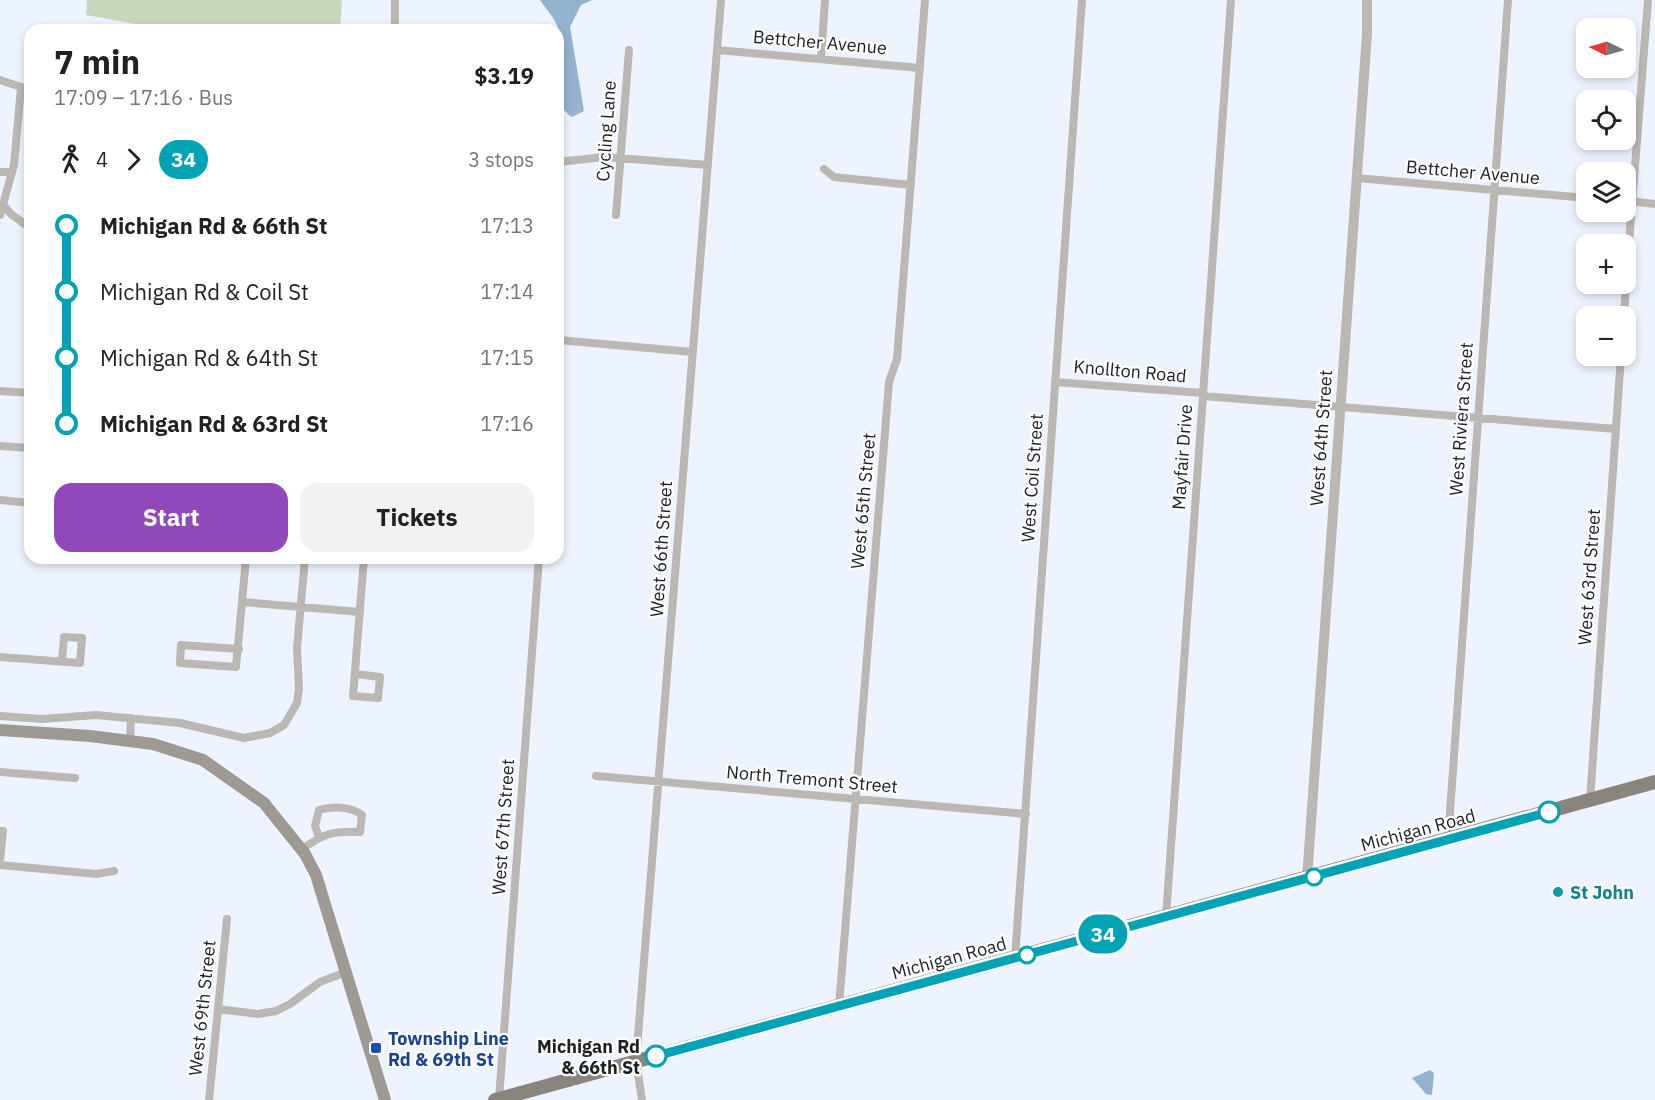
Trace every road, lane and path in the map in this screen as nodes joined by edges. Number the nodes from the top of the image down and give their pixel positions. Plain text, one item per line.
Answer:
1 (395, 0) edge
2 (721, 0) edge
3 (825, 0) edge
4 (925, 0) edge
5 (1082, 0) edge
6 (1231, 0) edge
7 (1367, 0) edge
8 (1508, 0) edge
9 (1646, 0) edge
10 (1655, 1) edge
11 (395, 24) edge
12 (629, 50) dead end
13 (717, 50) junction
14 (821, 59) junction
15 (920, 68) junction
16 (0, 80) edge
17 (24, 88) edge
18 (24, 101) edge
19 (621, 159) junction
20 (564, 161) edge
21 (1632, 162) edge
22 (708, 165) junction
23 (824, 169) dead end
24 (0, 172) edge
25 (12, 172) junction
26 (1356, 178) junction
27 (911, 185) junction
28 (1493, 190) junction
29 (1576, 197) edge
30 (1636, 202) edge
31 (2, 203) edge
32 (1655, 204) edge
33 (616, 214) dead end
34 (0, 215) edge
35 (24, 223) edge
36 (564, 341) edge
37 (693, 352) junction
38 (1620, 366) edge
39 (1055, 382) junction
40 (0, 391) edge
41 (24, 393) edge
42 (1203, 395) junction
43 (1340, 406) junction
44 (1478, 416) junction
45 (1616, 429) junction
46 (0, 446) edge
47 (24, 448) edge
48 (0, 500) edge
49 (24, 502) edge
50 (246, 564) edge
51 (305, 564) edge
52 (364, 564) edge
53 (540, 564) edge
54 (243, 602) junction
55 (301, 607) junction
56 (360, 612) junction
57 (239, 649) junction
58 (0, 657) edge
59 (62, 662) dead end
60 (355, 674) dead end
61 (0, 716) edge
62 (131, 718) junction
63 (0, 730) edge
64 (130, 741) junction
65 (0, 772) edge
66 (596, 776) dead end
67 (75, 778) dead end
68 (660, 782) junction
69 (1655, 782) edge
70 (856, 800) junction
71 (1590, 800) junction
72 (1026, 814) junction
73 (0, 831) edge
74 (319, 837) junction
75 (1448, 840) junction
76 (301, 850) junction
77 (0, 860) edge
78 (0, 865) edge
79 (114, 871) dead end
80 (1307, 879) junction
81 (1166, 917) junction
82 (227, 919) dead end
83 (1015, 958) junction
84 (346, 972) junction
85 (839, 1006) junction
86 (218, 1009) junction
87 (636, 1061) junction
88 (497, 1099) edge
89 (209, 1100) edge
90 (385, 1100) edge
91 (642, 1100) edge

1 - 11 street
2 - 13 street, West 66th Street
3 - 14 street
4 - 15 street, West 65th Street
5 - 39 street, West Coil Street
6 - 42 street, Mayfair Drive
7 - 26 street, West 64th Street
8 - 28 street, West Riviera Street
9 - 10 street
9 - 21 street
12 - 19 street, Cycling Lane
13 - 14 street, Bettcher Avenue
13 - 22 street, West 66th Street
14 - 15 street, Bettcher Avenue
15 - 27 street, West 65th Street
16 - 17 street
18 - 25 street
19 - 20 street
19 - 22 street
19 - 33 street, Cycling Lane
22 - 37 street, West 66th Street
23 - 27 street
24 - 25 street
25 - 31 street
26 - 28 street, Bettcher Avenue
26 - 43 street, West 64th Street
27 - 70 street, West 65th Street
28 - 29 street, Bettcher Avenue
28 - 44 street, West Riviera Street
30 - 32 street
31 - 34 street
31 - 35 street
36 - 37 street
37 - 68 street, West 66th Street
38 - 45 street, West 63rd Street
39 - 42 street, Knollton Road
39 - 72 street, West Coil Street
40 - 41 street
42 - 43 street, Knollton Road
42 - 81 street, Mayfair Drive
43 - 44 street, Knollton Road
43 - 80 street, West 64th Street
44 - 45 street, Knollton Road
44 - 75 street, West Riviera Street
45 - 71 street, West 63rd Street
46 - 47 street
48 - 49 street
50 - 54 street
51 - 55 street
52 - 56 street
53 - 88 street, West 67th Street
54 - 55 street
54 - 57 street
55 - 56 street
55 - 62 street
56 - 60 street
57 - 57 street
58 - 59 street
61 - 62 street
62 - 64 street
63 - 64 main road
64 - 76 main road
65 - 67 street
66 - 68 street, North Tremont Street
68 - 70 street, North Tremont Street
68 - 87 street, West 66th Street
69 - 71 main road, Michigan Road
70 - 72 street, North Tremont Street
70 - 85 street, West 65th Street
71 - 75 main road, Michigan Road
72 - 83 street, West Coil Street
73 - 77 street
74 - 74 street
74 - 76 street
75 - 80 main road, Michigan Road
76 - 84 main road
78 - 79 street
80 - 81 main road, Michigan Road
81 - 83 main road, Michigan Road
82 - 86 street, West 69th Street
83 - 85 main road, Michigan Road
84 - 86 street
84 - 90 main road
85 - 87 main road, Michigan Road
86 - 89 street, West 69th Street
87 - 88 main road, Michigan Road
87 - 91 street, West 66th Street

